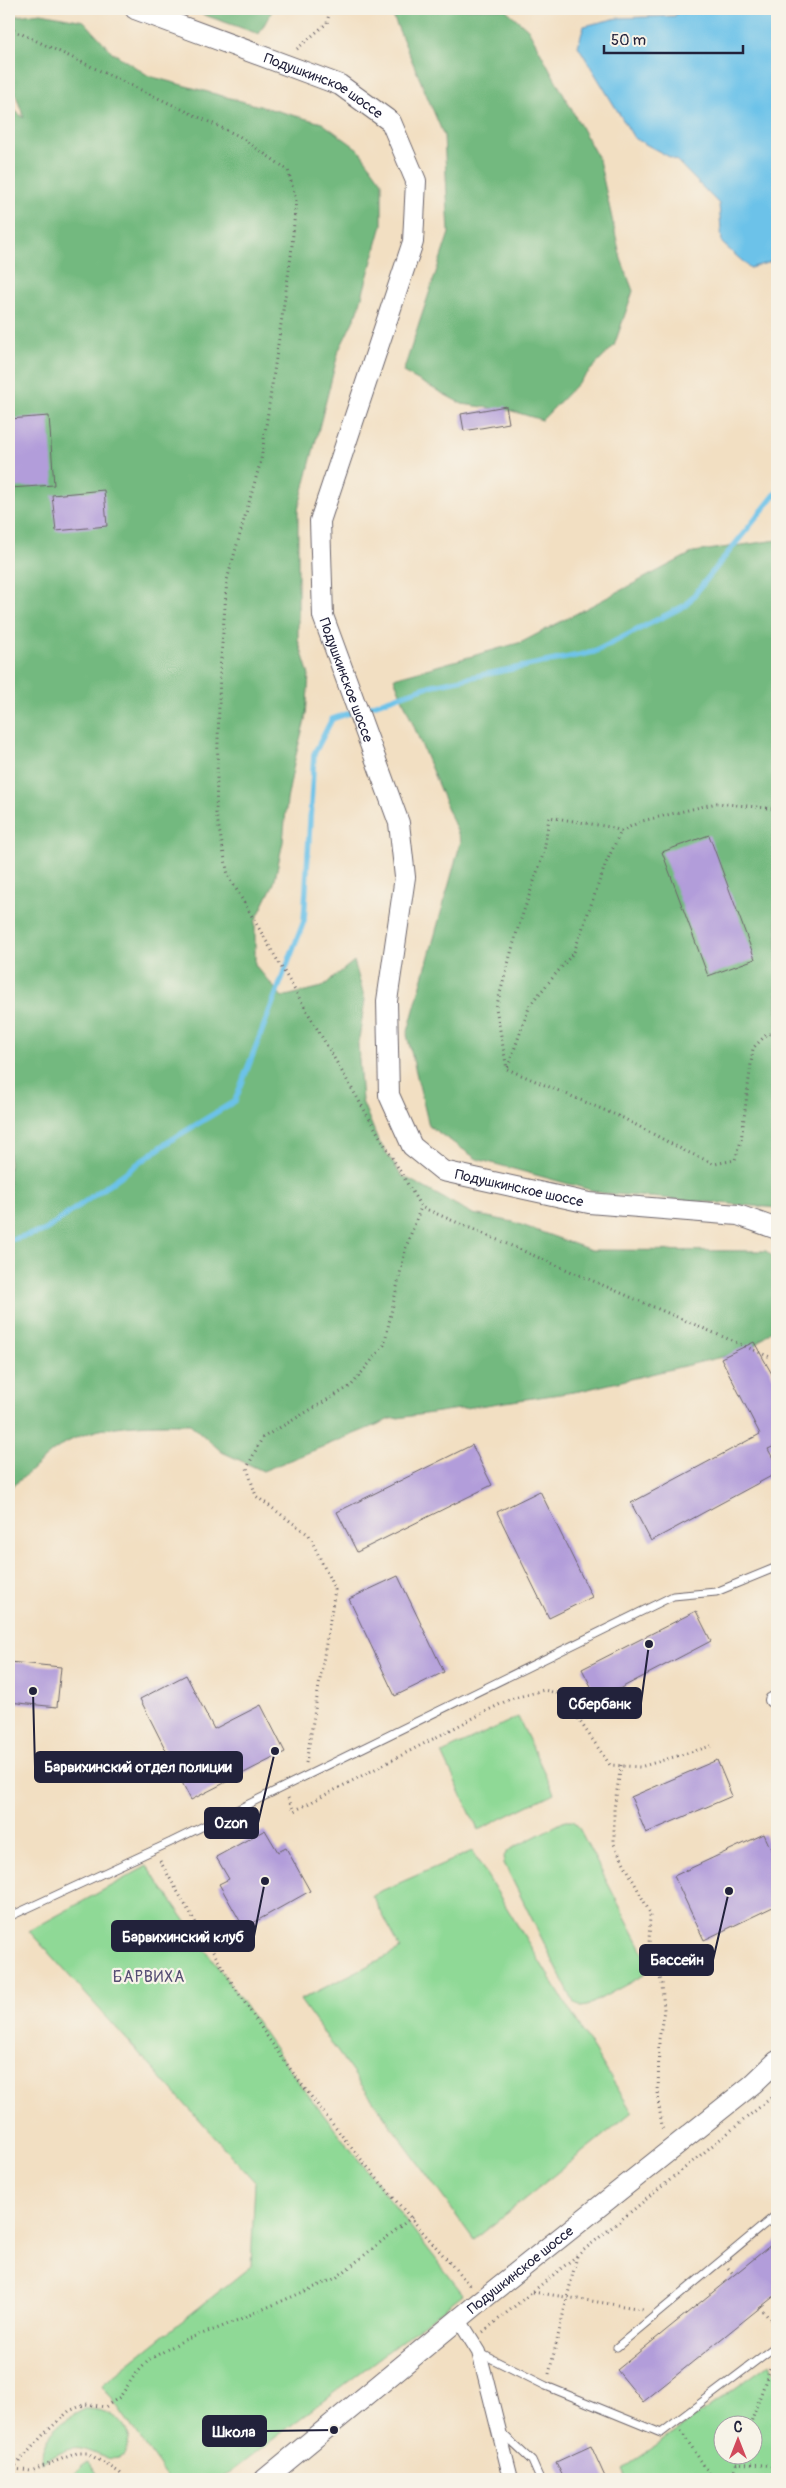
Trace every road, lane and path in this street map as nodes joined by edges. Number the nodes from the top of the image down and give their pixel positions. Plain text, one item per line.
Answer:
1 (135, 9) edge
2 (330, 9) edge
3 (9, 28) edge
4 (279, 62) junction
5 (777, 809) edge
6 (621, 832) junction
7 (777, 1034) edge
8 (507, 1069) junction
9 (421, 1207) junction
10 (777, 1230) edge
11 (777, 1360) edge
12 (777, 1567) edge
13 (711, 1746) dead end
14 (621, 1765) junction
15 (303, 1776) junction
16 (282, 1787) junction
17 (153, 1850) junction
18 (13, 1915) dead end
19 (777, 2061) edge
20 (777, 2094) edge
21 (666, 2153) junction
22 (777, 2214) edge
23 (412, 2217) junction
24 (577, 2256) junction
25 (533, 2292) junction
26 (568, 2298) junction
27 (482, 2300) junction
28 (760, 2307) dead end
29 (659, 2312) junction
30 (459, 2320) junction
31 (498, 2320) junction
32 (777, 2328) edge
33 (473, 2340) junction
34 (777, 2345) edge
35 (617, 2347) dead end
36 (480, 2352) junction
37 (774, 2356) dead end
38 (546, 2386) junction
39 (753, 2416) edge
40 (675, 2423) junction
41 (499, 2431) junction
42 (764, 2465) edge
43 (735, 2466) edge
44 (777, 2466) edge
45 (13, 2469) junction
46 (9, 2473) edge
47 (126, 2479) edge
48 (265, 2479) edge
49 (511, 2479) edge
50 (540, 2479) edge
51 (714, 2479) edge
52 (719, 2479) edge
53 (727, 2479) edge
54 (731, 2479) edge

1 - 4 main road, Подушкинское шоссе
2 - 4 path
3 - 9 path
4 - 10 main road, Подушкинское шоссе
5 - 6 path
6 - 8 path
6 - 8 path
7 - 8 path
9 - 11 path
9 - 15 path
12 - 15 lane
13 - 14 path
14 - 16 path
14 - 21 path
15 - 16 lane
16 - 17 lane
17 - 18 lane
17 - 23 path
19 - 21 main road, Подушкинское шоссе
20 - 24 path
21 - 27 main road, Подушкинское шоссе
22 - 29 lane
23 - 27 path
23 - 45 path
24 - 25 path
24 - 26 path
25 - 26 path
25 - 31 path
26 - 29 path
26 - 38 path
27 - 30 main road, Подушкинское шоссе
27 - 31 path
28 - 32 path
29 - 35 lane
30 - 33 street
30 - 48 main road, Подушкинское шоссе
31 - 33 path
33 - 36 street
34 - 40 lane
36 - 38 lane
36 - 41 street
37 - 39 path
38 - 40 lane
40 - 51 path
41 - 49 street
41 - 50 lane
42 - 44 path
43 - 54 path
45 - 46 path
45 - 47 path
52 - 53 path

